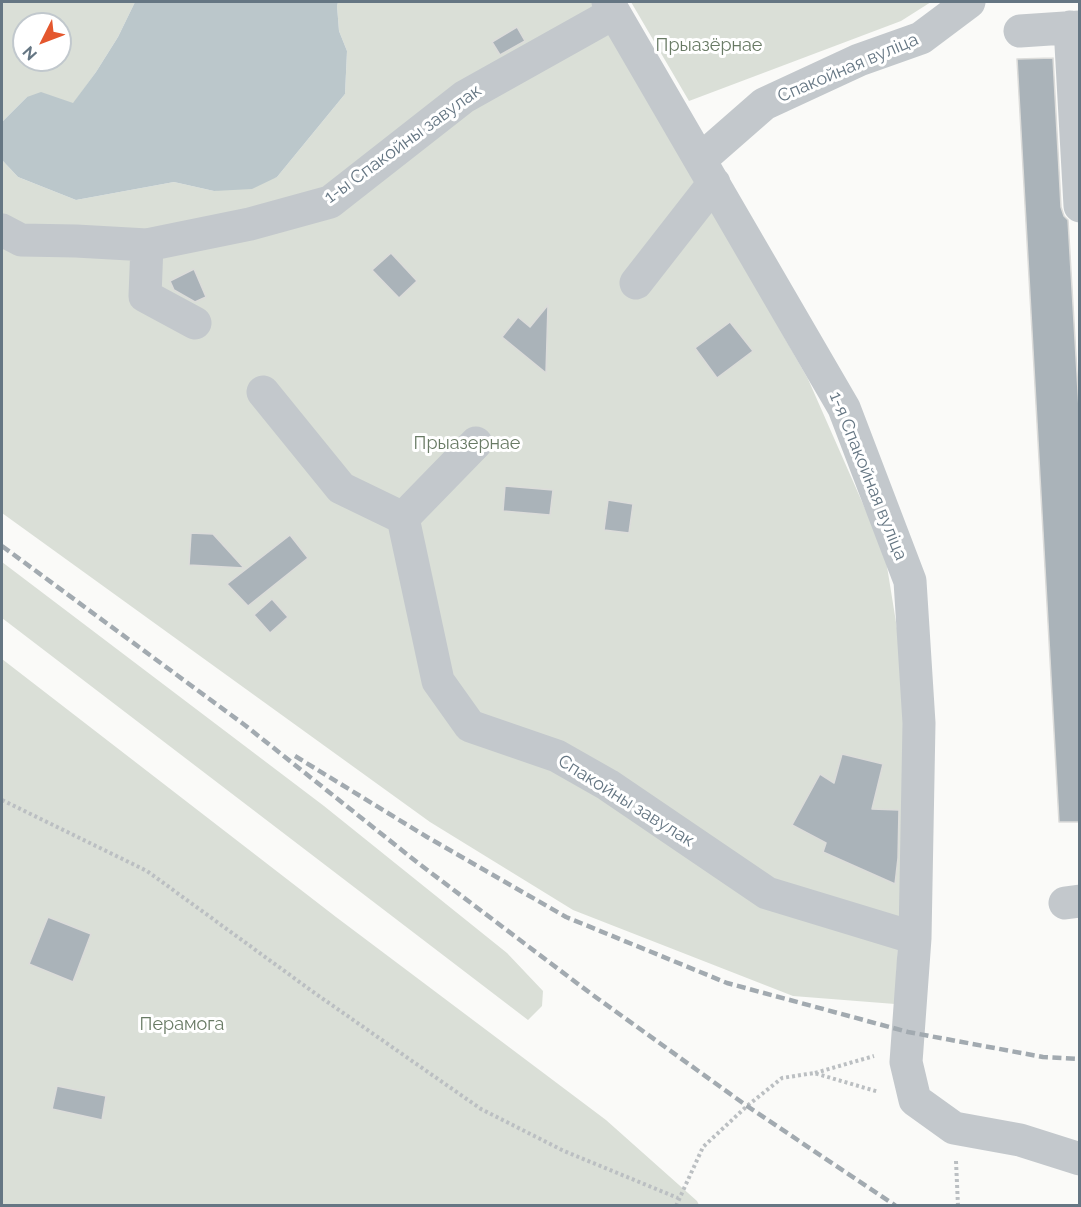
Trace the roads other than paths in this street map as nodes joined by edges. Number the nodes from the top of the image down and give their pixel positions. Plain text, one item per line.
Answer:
1 (969, 2) edge
2 (611, 7) edge
3 (1075, 27) edge
4 (1020, 31) dead end
5 (707, 171) junction
6 (1080, 206) edge
7 (2, 230) edge
8 (147, 245) junction
9 (636, 283) dead end
10 (195, 323) dead end
11 (263, 392) dead end
12 (476, 442) dead end
13 (403, 518) junction
14 (915, 938) junction
15 (1080, 1159) edge

1 - 5 street, Спакойная вуліца
2 - 5 street, 1-я Спакойная вуліца
2 - 8 street, 1-ы Спакойны завулак
3 - 4 street
3 - 6 street
5 - 9 street, Спакойная вуліца
5 - 14 street, 1-я Спакойная вуліца
7 - 8 street, 1-ы Спакойны завулак
8 - 10 street
11 - 13 street
12 - 13 street
13 - 14 street, Спакойны завулак
14 - 15 street, 1-я Спакойная вуліца

